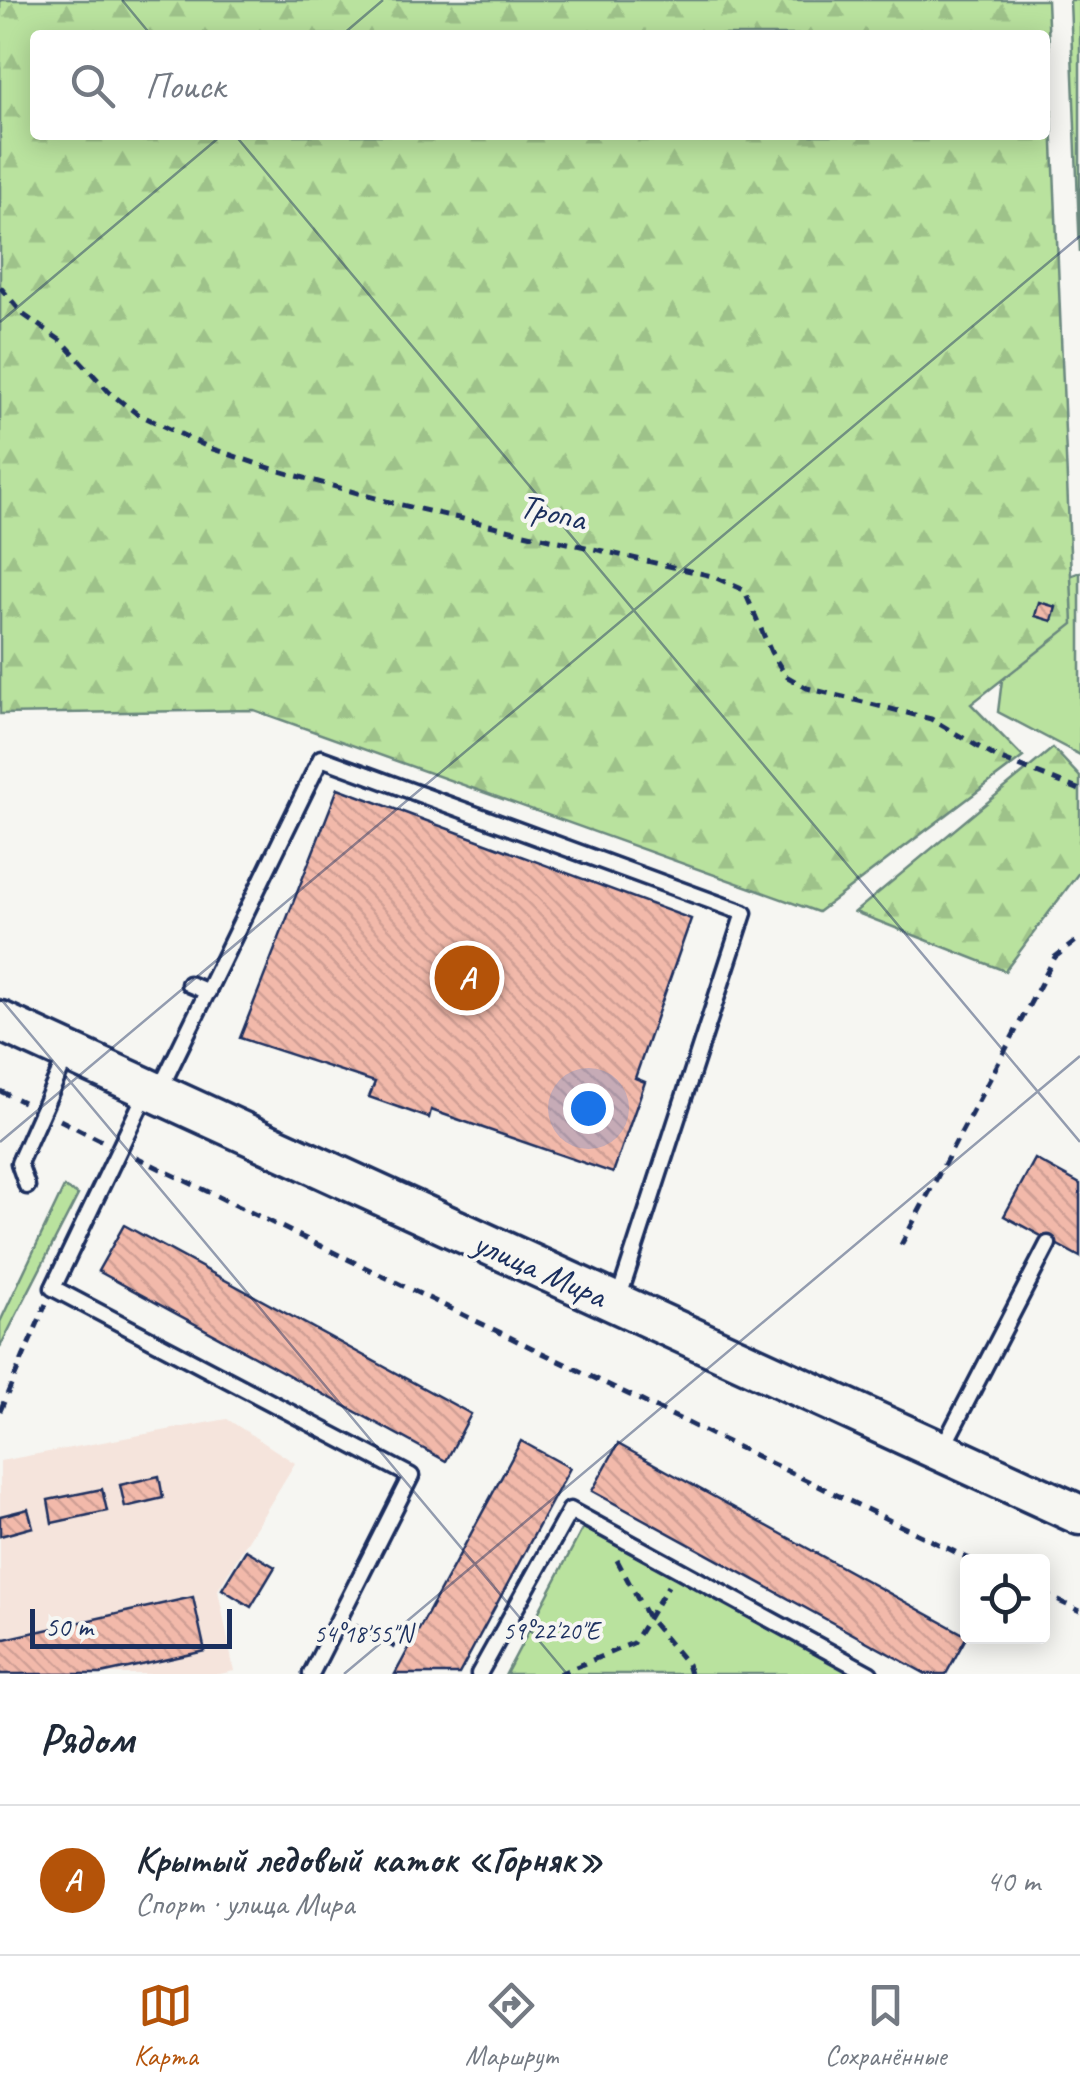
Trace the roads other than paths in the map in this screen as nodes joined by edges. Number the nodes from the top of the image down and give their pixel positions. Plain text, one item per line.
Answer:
1 (189, 984) dead end
2 (208, 992) junction
3 (0, 1021) edge
4 (68, 1053) junction
5 (152, 1092) junction
6 (27, 1186) dead end
7 (1048, 1244) dead end
8 (617, 1304) junction
9 (940, 1451) junction
10 (1080, 1515) edge
11 (310, 1674) edge
12 (478, 1674) edge
13 (870, 1674) edge

1 - 2 lane
2 - 5 lane
2 - 8 lane
3 - 4 main road, улица Мира
4 - 5 main road, улица Мира
4 - 6 lane
5 - 8 main road, улица Мира
5 - 11 lane
7 - 9 lane
8 - 9 main road, улица Мира
9 - 10 main road, улица Мира
12 - 13 lane

